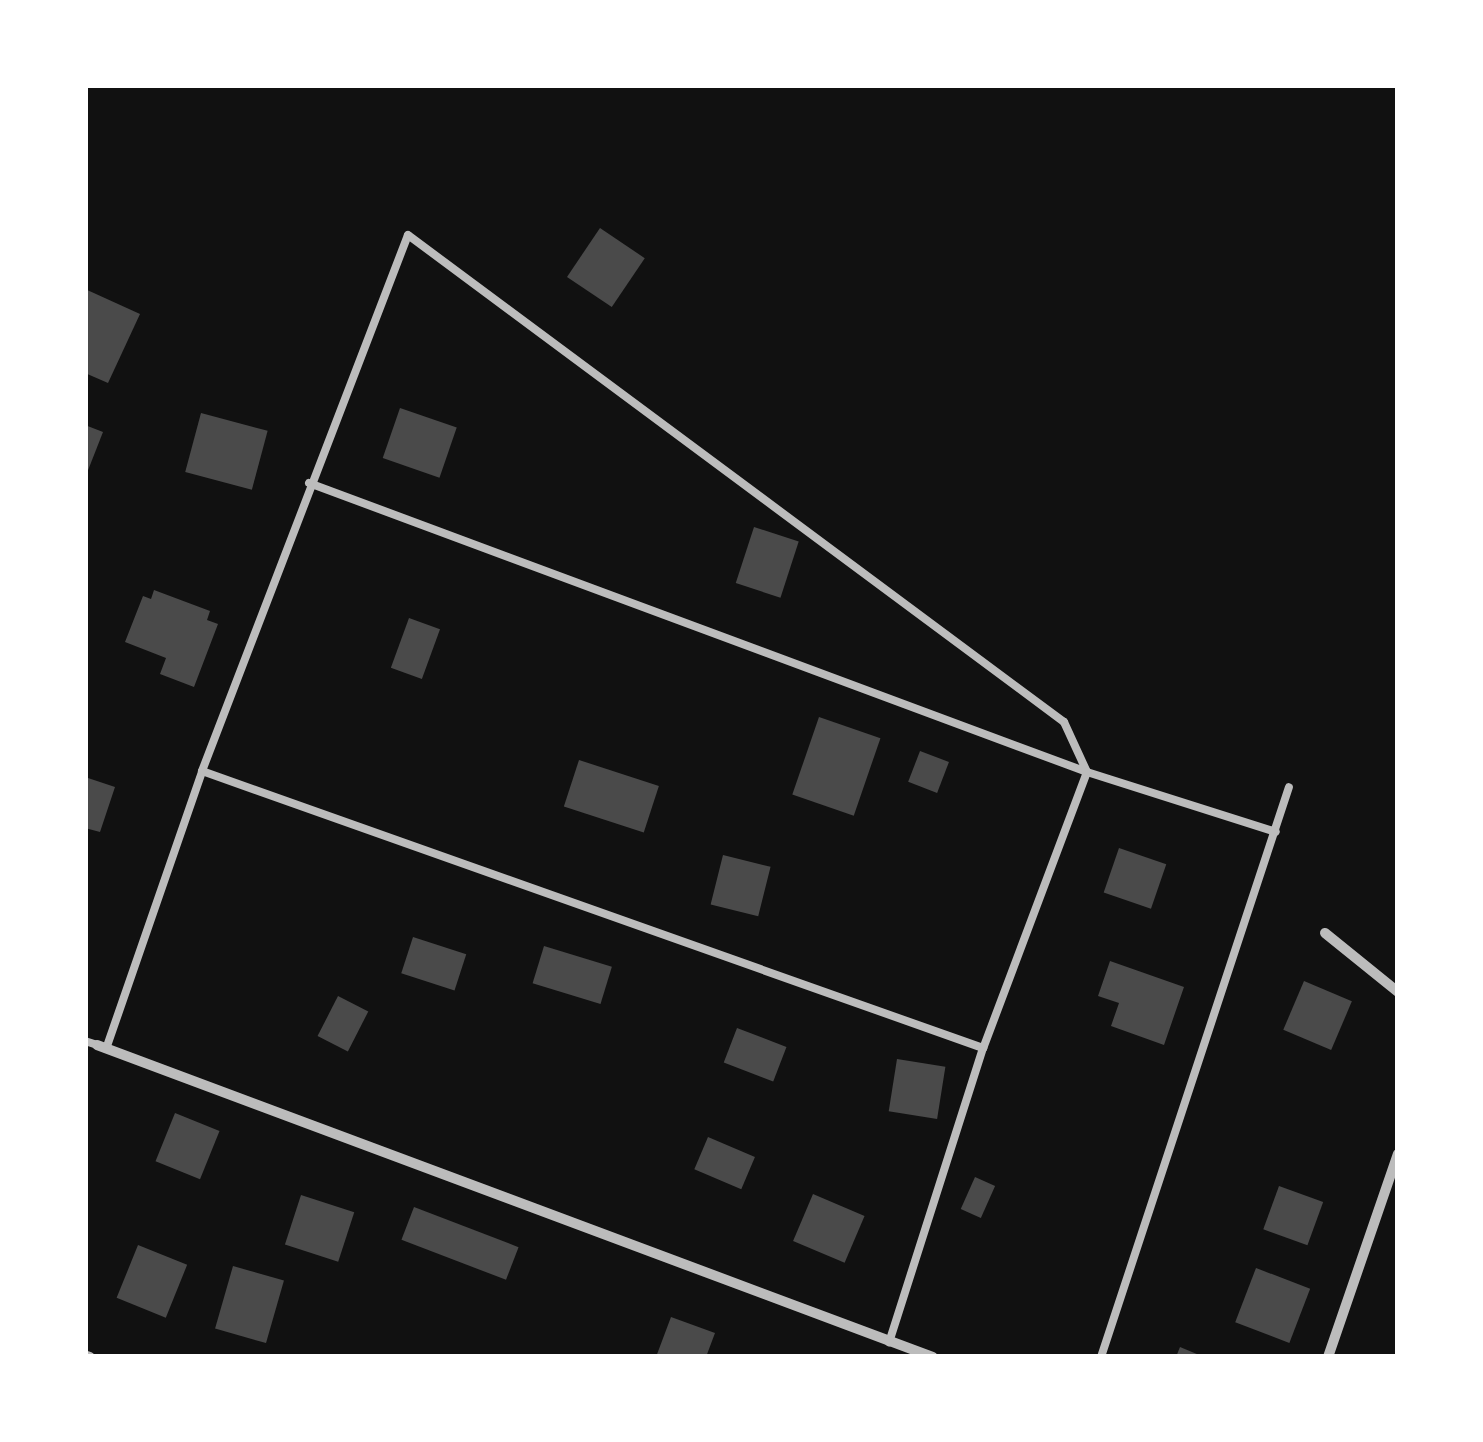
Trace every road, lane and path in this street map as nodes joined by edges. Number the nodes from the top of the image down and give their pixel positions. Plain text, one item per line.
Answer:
1 (310, 483) junction
2 (202, 771) junction
3 (1087, 772) junction
4 (1289, 787) dead end
5 (1276, 832) junction
6 (1325, 933) dead end
7 (1398, 992) edge
8 (96, 1045) edge
9 (983, 1048) junction
10 (1398, 1154) edge
11 (894, 1344) junction
12 (933, 1357) edge
13 (1102, 1357) edge
14 (1328, 1357) edge

1 - 2 lane
1 - 3 lane
1 - 3 lane
2 - 8 lane
2 - 9 lane
3 - 5 lane
3 - 9 lane
4 - 5 lane
5 - 13 lane
6 - 7 street
8 - 11 street
9 - 11 lane
10 - 14 street
11 - 12 street

